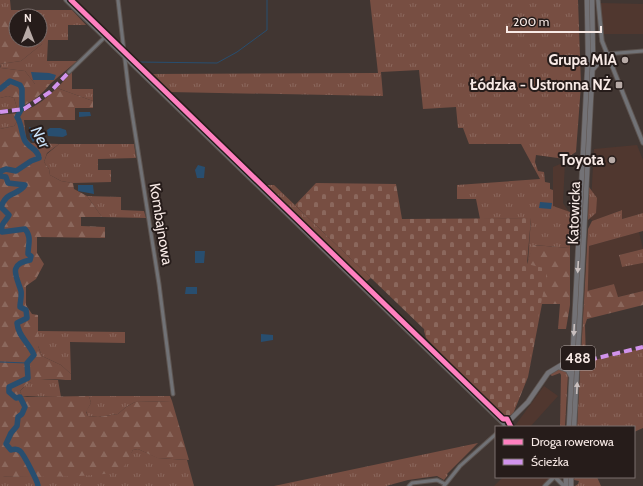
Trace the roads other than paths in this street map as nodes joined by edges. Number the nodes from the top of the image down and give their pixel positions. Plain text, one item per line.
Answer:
1 (66, 0) edge
2 (118, 0) edge
3 (587, 0) edge
4 (592, 0) edge
5 (598, 0) edge
6 (105, 37) junction
7 (643, 51) edge
8 (125, 56) junction
9 (607, 56) junction
10 (592, 71) junction
11 (69, 72) dead end
12 (643, 143) edge
13 (573, 352) junction
14 (559, 367) junction
15 (572, 377) junction
16 (173, 394) dead end
17 (505, 426) edge
18 (569, 426) edge
19 (574, 426) edge
20 (495, 435) edge
21 (554, 478) edge
22 (556, 478) edge
23 (445, 485) edge
24 (409, 486) edge
25 (545, 486) edge
26 (565, 486) edge

1 - 6 street
2 - 8 street, Kombajnowa
3 -> 13 main road, Katowicka / 488
4 - 10 main road, Katowicka / 488
5 - 9 street
6 - 8 street
6 - 11 street
7 - 9 street
8 - 16 street, Kombajnowa
8 - 17 street
9 - 10 main road
9 - 12 street
19 -> 10 main road, Katowicka / 488
13 - 14 main road
13 - 15 main road, Katowicka / 488
14 - 15 main road
14 - 17 main road
15 - 18 main road, Katowicka / 488
20 - 23 street
21 - 25 street
22 - 26 street
23 - 24 street

